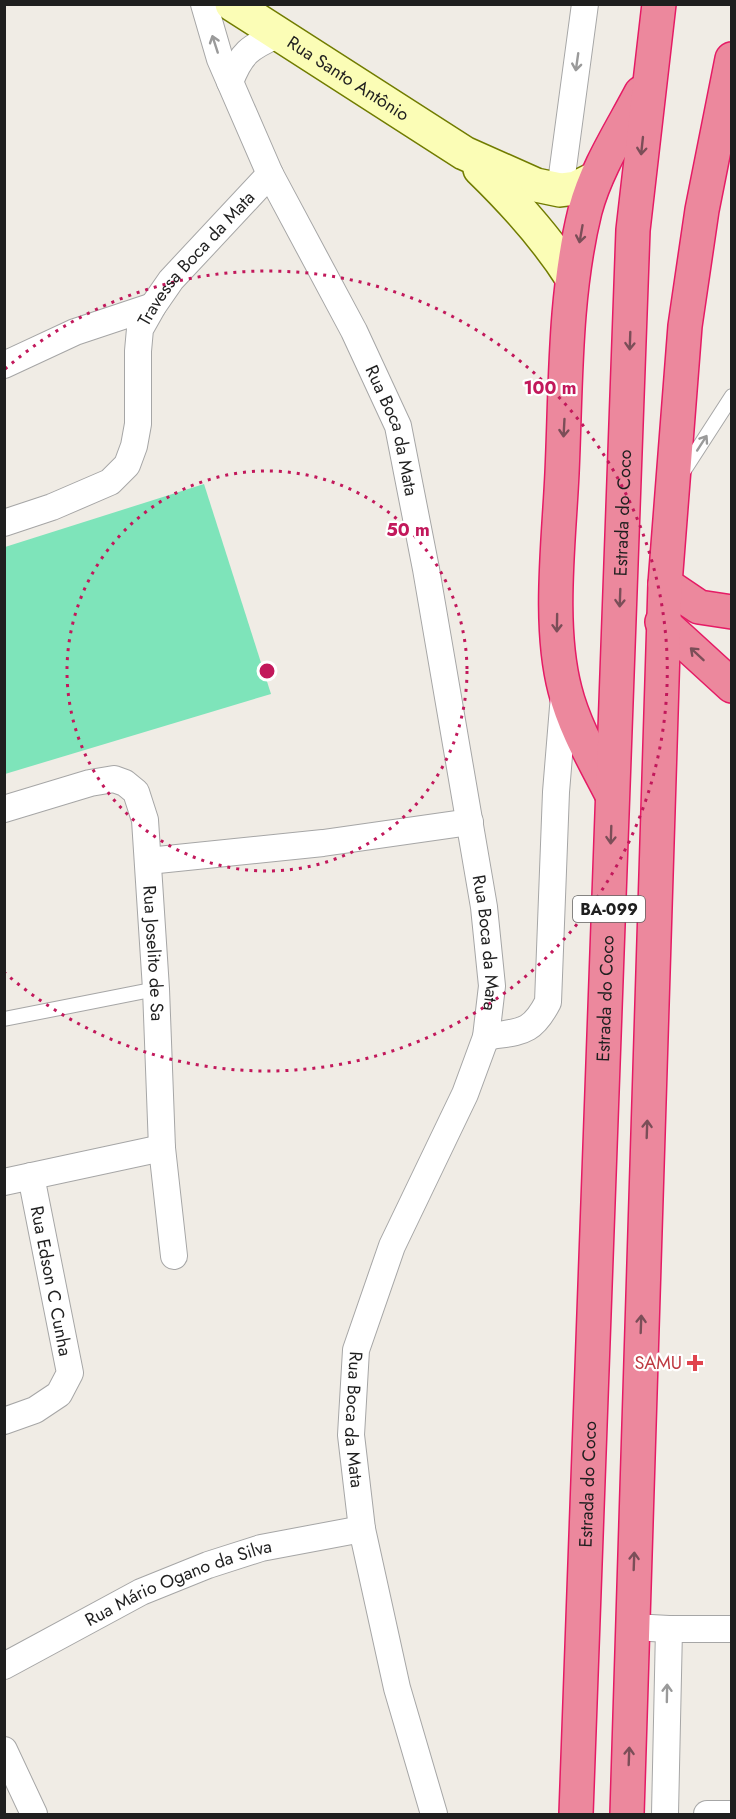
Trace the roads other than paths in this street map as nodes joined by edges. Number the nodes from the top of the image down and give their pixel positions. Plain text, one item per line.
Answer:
1 (204, 4) edge
2 (232, 4) edge
3 (585, 4) edge
4 (659, 4) edge
5 (277, 34) junction
6 (730, 68) edge
7 (650, 76) junction
8 (230, 82) junction
9 (464, 153) junction
10 (270, 174) junction
11 (596, 177) junction
12 (560, 190) junction
13 (572, 278) junction
14 (153, 306) junction
15 (4, 364) edge
16 (732, 396) edge
17 (672, 489) junction
18 (4, 523) edge
19 (664, 584) junction
20 (732, 612) edge
21 (662, 622) junction
22 (732, 686) edge
23 (565, 690) junction
24 (613, 797) junction
25 (4, 809) edge
26 (470, 822) junction
27 (148, 861) junction
28 (156, 989) junction
29 (4, 1019) edge
30 (486, 1037) junction
31 (162, 1148) junction
32 (31, 1176) junction
33 (4, 1182) edge
34 (174, 1256) dead end
35 (4, 1421) edge
36 (362, 1529) junction
37 (632, 1627) junction
38 (669, 1629) junction
39 (732, 1629) edge
40 (4, 1666) edge
41 (4, 1750) edge
42 (732, 1814) edge
43 (34, 1815) edge
44 (434, 1815) edge
45 (576, 1815) edge
46 (627, 1815) edge
47 (665, 1815) edge
48 (707, 1815) edge

8 -> 1 street, Rua Boca da Mata
2 - 5 street, Rua Santo Antônio
3 -> 12 street
4 - 7 highway, Estrada do Coco / BA-099
5 - 8 street
5 - 9 street, Rua Santo Antônio
6 - 17 highway, BA-099
7 - 11 highway
7 -> 24 highway, Estrada do Coco / BA-099
8 - 10 street, Rua Boca da Mata
9 - 12 street, Rua Santo Antônio
9 - 13 street, Rua Santo Antônio
10 - 14 street, Travessa Boca da Mata
10 - 26 street, Rua Boca da Mata
11 - 12 street
11 -> 13 highway
13 -> 23 highway
14 - 15 street
14 - 18 street, Travessa Boca da Mata
17 -> 16 lane
17 - 19 highway, BA-099
19 - 20 highway
19 - 21 highway, BA-099
22 -> 21 highway
37 -> 21 highway, BA-099
23 - 24 highway
23 - 30 street
24 -> 45 highway, Estrada do Coco / BA-099
25 - 27 street, Rua Joselito de Sa
26 - 27 street
26 - 30 street, Rua Boca da Mata
27 - 28 street, Rua Joselito de Sa
28 - 29 lane
28 - 31 street, Rua Joselito de Sa
30 - 36 street, Rua Boca da Mata
31 - 32 street
31 - 34 street, Rua Joselito de Sa
32 - 33 street
32 - 35 street, Rua Edson C Cunha
36 - 40 street, Rua Mário Ogano da Silva
36 - 44 street, Rua Boca da Mata
37 - 38 street
46 -> 37 highway, BA-099
38 - 39 street
47 -> 38 street
41 - 43 street
42 - 48 street

